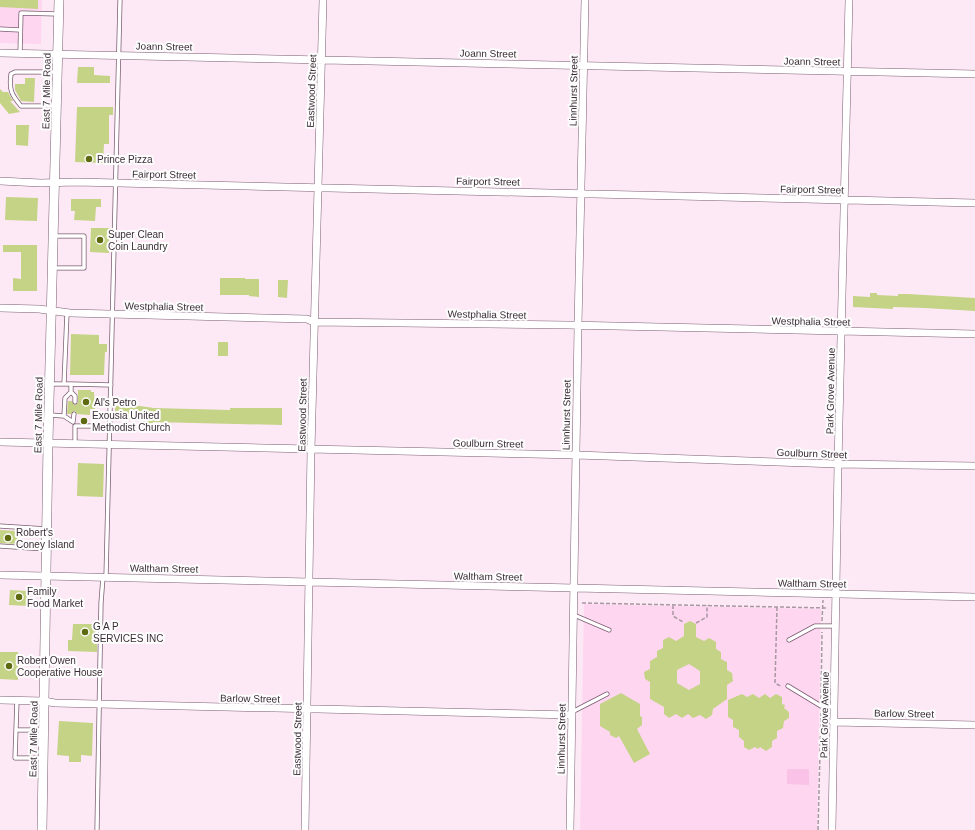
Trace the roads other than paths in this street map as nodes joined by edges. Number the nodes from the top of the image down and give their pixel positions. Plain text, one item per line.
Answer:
1 (60, 0) edge
2 (120, 0) edge
3 (323, 0) edge
4 (585, 0) edge
5 (849, 0) edge
6 (59, 14) junction
7 (0, 29) edge
8 (20, 30) junction
9 (20, 53) junction
10 (0, 54) edge
11 (58, 54) junction
12 (119, 55) junction
13 (322, 60) junction
14 (584, 65) junction
15 (58, 72) junction
16 (848, 72) junction
17 (975, 74) edge
18 (57, 106) junction
19 (0, 181) edge
20 (56, 182) junction
21 (115, 183) junction
22 (318, 188) junction
23 (581, 193) junction
24 (845, 200) junction
25 (975, 203) edge
26 (54, 236) junction
27 (53, 268) junction
28 (0, 308) edge
29 (52, 310) junction
30 (67, 313) junction
31 (113, 314) junction
32 (314, 322) junction
33 (578, 326) junction
34 (841, 331) junction
35 (975, 334) edge
36 (50, 384) junction
37 (64, 384) junction
38 (71, 384) junction
39 (111, 385) junction
40 (71, 392) junction
41 (75, 402) dead end
42 (74, 414) dead end
43 (49, 415) junction
44 (64, 416) junction
45 (74, 424) junction
46 (110, 426) junction
47 (0, 442) edge
48 (48, 443) junction
49 (75, 444) junction
50 (109, 444) junction
51 (311, 450) junction
52 (576, 455) junction
53 (838, 464) junction
54 (975, 466) edge
55 (0, 526) edge
56 (47, 529) junction
57 (0, 546) edge
58 (47, 549) junction
59 (0, 575) edge
60 (47, 576) junction
61 (104, 577) junction
62 (310, 582) junction
63 (574, 588) junction
64 (836, 594) junction
65 (975, 597) edge
66 (574, 614) junction
67 (836, 626) junction
68 (609, 630) dead end
69 (789, 640) dead end
70 (788, 686) dead end
71 (607, 694) dead end
72 (0, 700) edge
73 (17, 700) junction
74 (44, 701) junction
75 (99, 704) junction
76 (834, 707) junction
77 (307, 709) junction
78 (572, 714) junction
79 (833, 722) junction
80 (975, 725) edge
81 (17, 730) junction
82 (44, 730) junction
83 (44, 758) junction
84 (42, 830) edge
85 (97, 830) edge
86 (305, 830) edge
87 (570, 830) edge
88 (832, 830) edge

1 - 6 street, East 7 Mile Road
2 - 12 lane
3 - 13 street, Eastwood Street
4 - 14 street, Linnhurst Street
5 - 16 street, Park Grove Avenue
6 - 8 lane
6 - 11 street, East 7 Mile Road
7 - 8 lane
8 - 9 lane
9 - 10 street, Joann Street
9 - 11 street, Joann Street
11 - 12 street, Joann Street
11 - 15 street, East 7 Mile Road
12 - 13 street, Joann Street
12 - 21 lane
13 - 14 street, Joann Street
13 - 22 street, Eastwood Street
14 - 16 street, Joann Street
14 - 23 street, Linnhurst Street
15 - 18 street, East 7 Mile Road
15 - 18 lane
16 - 17 street, Joann Street
16 - 24 street, Park Grove Avenue
18 - 20 street, East 7 Mile Road
19 - 20 street, Fairport Street
20 - 21 street, Fairport Street
20 - 26 street, East 7 Mile Road
21 - 22 street, Fairport Street
21 - 31 lane
22 - 23 street, Fairport Street
22 - 32 street, Eastwood Street
23 - 24 street, Fairport Street
23 - 33 street, Linnhurst Street
24 - 25 street, Fairport Street
24 - 34 street, Park Grove Avenue
26 - 27 street, East 7 Mile Road
26 - 27 lane
27 - 29 street, East 7 Mile Road
28 - 29 street, Westphalia Street
29 - 30 street, Westphalia Street
29 - 36 street, East 7 Mile Road
30 - 31 street, Westphalia Street
30 - 37 lane
31 - 32 street, Westphalia Street
31 - 39 lane
32 - 33 street, Westphalia Street
32 - 51 street, Eastwood Street
33 - 34 street, Westphalia Street
33 - 52 street, Linnhurst Street
34 - 35 street, Westphalia Street
34 - 53 street, Park Grove Avenue
36 - 37 lane
36 - 43 street, East 7 Mile Road
37 - 38 lane
38 - 39 lane
38 - 40 lane
39 - 46 lane
40 - 41 lane
40 - 44 lane
42 - 45 lane
43 - 44 lane
43 - 48 street, East 7 Mile Road
44 - 45 lane
45 - 46 lane
45 - 49 lane
46 - 50 lane
47 - 48 street, Goulburn Street
48 - 49 street, Goulburn Street
48 - 56 street, East 7 Mile Road
49 - 50 street, Goulburn Street
50 - 51 street, Goulburn Street
50 - 61 lane
51 - 52 street, Goulburn Street
51 - 62 street, Eastwood Street
52 - 53 street, Goulburn Street
52 - 63 street, Linnhurst Street
53 - 54 street, Goulburn Street
53 - 64 street, Park Grove Avenue
55 - 56 lane
56 - 58 street, East 7 Mile Road
57 - 58 lane
58 - 60 street, East 7 Mile Road
59 - 60 street, Waltham Street
60 - 61 street, Waltham Street
60 - 74 street, East 7 Mile Road
61 - 62 street, Waltham Street
61 - 75 lane
62 - 63 street, Waltham Street
62 - 77 street, Eastwood Street
63 - 64 street, Waltham Street
63 - 66 street, Linnhurst Street
64 - 65 street, Waltham Street
64 - 67 street, Park Grove Avenue
66 - 68 lane
66 - 78 street, Linnhurst Street
67 - 69 lane
67 - 76 street, Park Grove Avenue
70 - 76 lane
71 - 78 lane
72 - 73 street, Barlow Street
73 - 74 street, Barlow Street
73 - 81 lane
74 - 75 street, Barlow Street
74 - 82 street, East 7 Mile Road
75 - 77 street, Barlow Street
75 - 85 lane
76 - 79 street, Park Grove Avenue
77 - 78 street, Barlow Street
77 - 86 street, Eastwood Street
78 - 87 street, Linnhurst Street
79 - 80 street, Barlow Street
79 - 88 street, Park Grove Avenue
81 - 82 lane
81 - 83 lane
82 - 83 street, East 7 Mile Road
83 - 84 street, East 7 Mile Road

